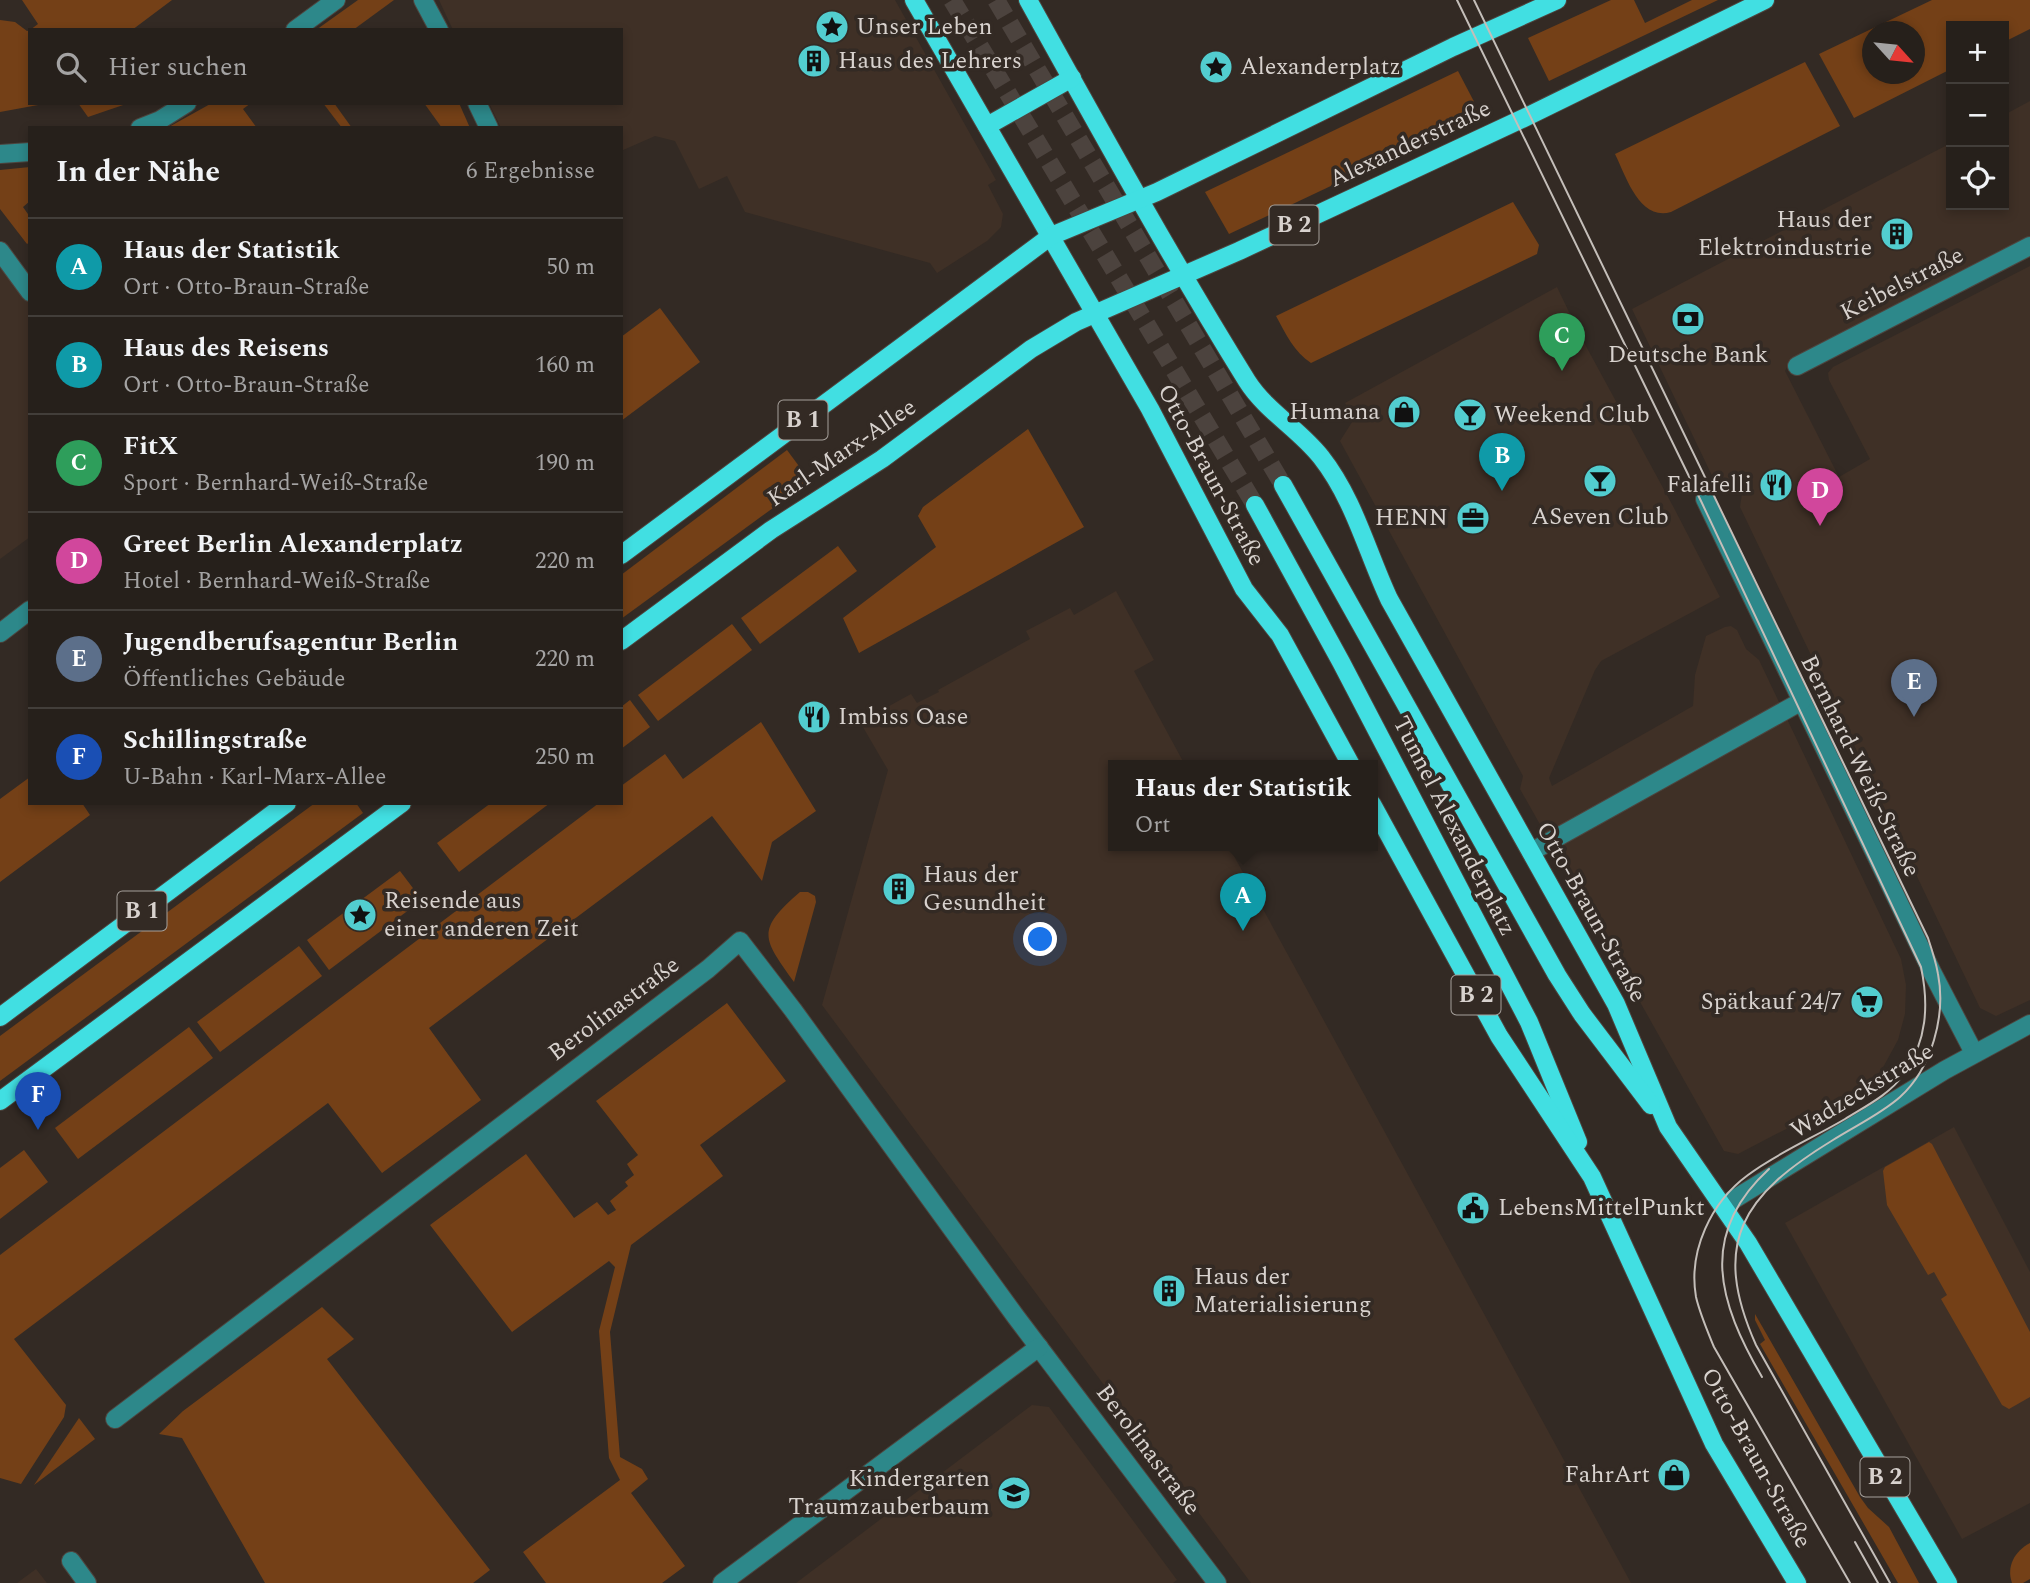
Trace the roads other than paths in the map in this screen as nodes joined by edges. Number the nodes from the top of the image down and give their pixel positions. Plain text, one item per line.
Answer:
1 (336, 0) edge
2 (423, 0) edge
3 (914, 0) edge
4 (1028, 0) edge
5 (1557, 0) edge
6 (1765, 0) edge
7 (298, 28) edge
8 (438, 28) edge
9 (1072, 78) junction
10 (184, 105) edge
11 (478, 105) edge
12 (145, 126) edge
13 (488, 126) edge
14 (987, 126) junction
15 (28, 152) edge
16 (0, 154) edge
17 (1141, 198) junction
18 (1051, 236) junction
19 (2030, 246) edge
20 (0, 251) edge
21 (1183, 274) junction
22 (28, 289) edge
23 (1095, 314) junction
24 (1797, 366) dead end
25 (1283, 485) tunnel mouth
26 (1705, 499) dead end
27 (1255, 505) tunnel mouth
28 (623, 554) edge
29 (28, 612) edge
30 (0, 633) edge
31 (623, 640) edge
32 (1801, 701) junction
33 (1348, 760) edge
34 (284, 805) edge
35 (399, 805) edge
36 (1378, 813) edge
37 (1531, 852) junction
38 (0, 1017) edge
39 (2030, 1024) edge
40 (1974, 1053) junction
41 (0, 1101) edge
42 (1668, 1127) junction
43 (1592, 1177) junction
44 (1723, 1206) junction
45 (1039, 1347) junction
46 (115, 1419) dead end
47 (71, 1561) dead end
48 (87, 1583) edge
49 (722, 1583) edge
50 (1217, 1583) edge
51 (1797, 1583) edge
52 (1948, 1583) edge

1 - 7 street
2 - 8 street
3 - 14 main road
4 - 9 main road
5 - 17 main road
6 - 21 main road, Alexanderstraße / B 2
9 - 14 main road
9 - 17 main road
10 - 12 street
11 - 13 street
14 - 18 main road
15 - 16 street
17 - 18 main road, Karl-Marx-Allee
17 - 21 main road, Otto-Braun-Straße
18 - 23 main road
18 - 28 main road, Karl-Marx-Allee / B 1
19 - 24 street, Keibelstraße
20 - 22 street
21 - 23 main road, Alexanderstraße
21 - 37 main road, Otto-Braun-Straße / B 2
23 - 31 main road, Karl-Marx-Allee
23 - 33 main road, Otto-Braun-Straße
25 - 42 main road, Tunnel Alexanderplatz
26 - 32 street, Bernhard-Weiß-Straße
27 - 43 main road, Tunnel Alexanderplatz
29 - 30 street
32 - 37 street
32 - 40 street, Bernhard-Weiß-Straße
34 - 38 main road, B 1
35 - 41 main road
36 - 43 main road, Otto-Braun-Straße / B 2
37 - 42 main road, Otto-Braun-Straße / B 2
39 - 40 street, Wadzeckstraße
40 - 44 street, Wadzeckstraße
42 - 44 main road, Otto-Braun-Straße / B 2
43 - 51 main road, Otto-Braun-Straße / B 2
44 - 52 main road, Otto-Braun-Straße / B 2
45 - 46 street, Berolinastraße
45 - 49 street
45 - 50 street, Berolinastraße
47 - 48 street

